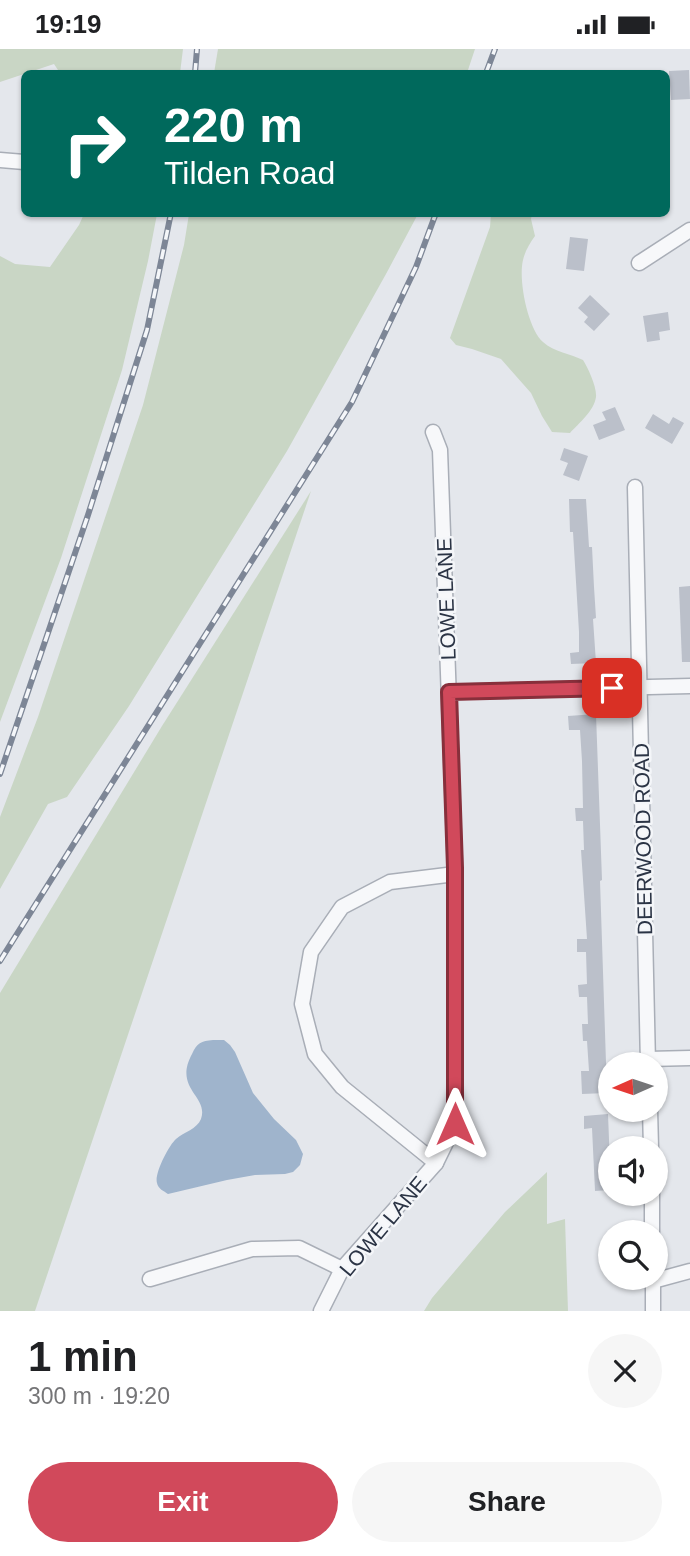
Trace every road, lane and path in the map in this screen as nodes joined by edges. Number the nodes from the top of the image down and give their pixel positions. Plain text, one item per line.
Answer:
1 (0, 160) edge
2 (21, 162) edge
3 (690, 230) edge
4 (639, 263) dead end
5 (433, 432) dead end
6 (635, 487) dead end
7 (690, 686) edge
8 (639, 687) junction
9 (449, 692) junction
10 (455, 874) junction
11 (648, 1052) edge
12 (690, 1058) edge
13 (668, 1060) edge
14 (436, 1163) junction
15 (342, 1269) junction
16 (690, 1271) edge
17 (668, 1276) edge
18 (150, 1279) dead end
19 (653, 1290) edge
20 (321, 1311) edge
21 (653, 1311) edge

1 - 2 street
3 - 4 street
5 - 9 street, LOWE LANE
6 - 8 street, DEERWOOD ROAD
7 - 8 street
8 - 9 street
8 - 11 street, DEERWOOD ROAD
9 - 10 street, LOWE LANE
10 - 14 street, LOWE LANE
10 - 14 street
12 - 13 street
14 - 15 street, LOWE LANE
15 - 18 street
15 - 20 street, LOWE LANE
16 - 17 street
19 - 21 street

